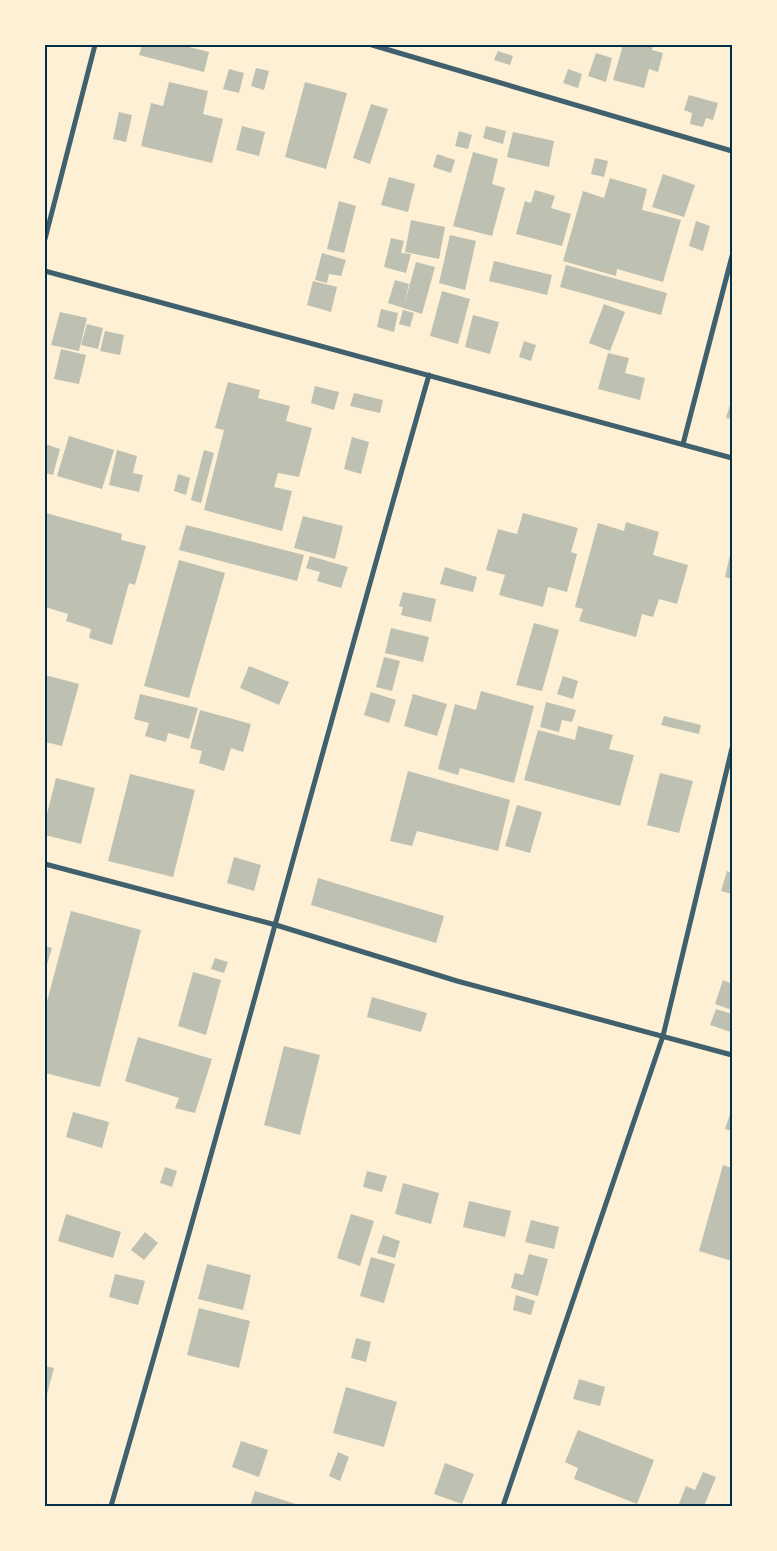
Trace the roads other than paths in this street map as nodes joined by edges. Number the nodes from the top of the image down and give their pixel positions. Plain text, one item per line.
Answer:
1 (94, 45) edge
2 (372, 45) edge
3 (732, 151) edge
4 (45, 240) edge
5 (732, 256) edge
6 (45, 271) edge
7 (429, 375) junction
8 (683, 444) junction
9 (732, 458) edge
10 (732, 748) edge
11 (45, 864) edge
12 (276, 925) junction
13 (663, 1036) junction
14 (732, 1055) edge
15 (111, 1506) edge
16 (503, 1506) edge

1 - 4 street
2 - 3 street
5 - 8 street
6 - 7 street
7 - 8 street
7 - 12 street
8 - 9 street
10 - 13 street
11 - 12 street
12 - 13 street
12 - 15 street
13 - 14 street
13 - 16 street

